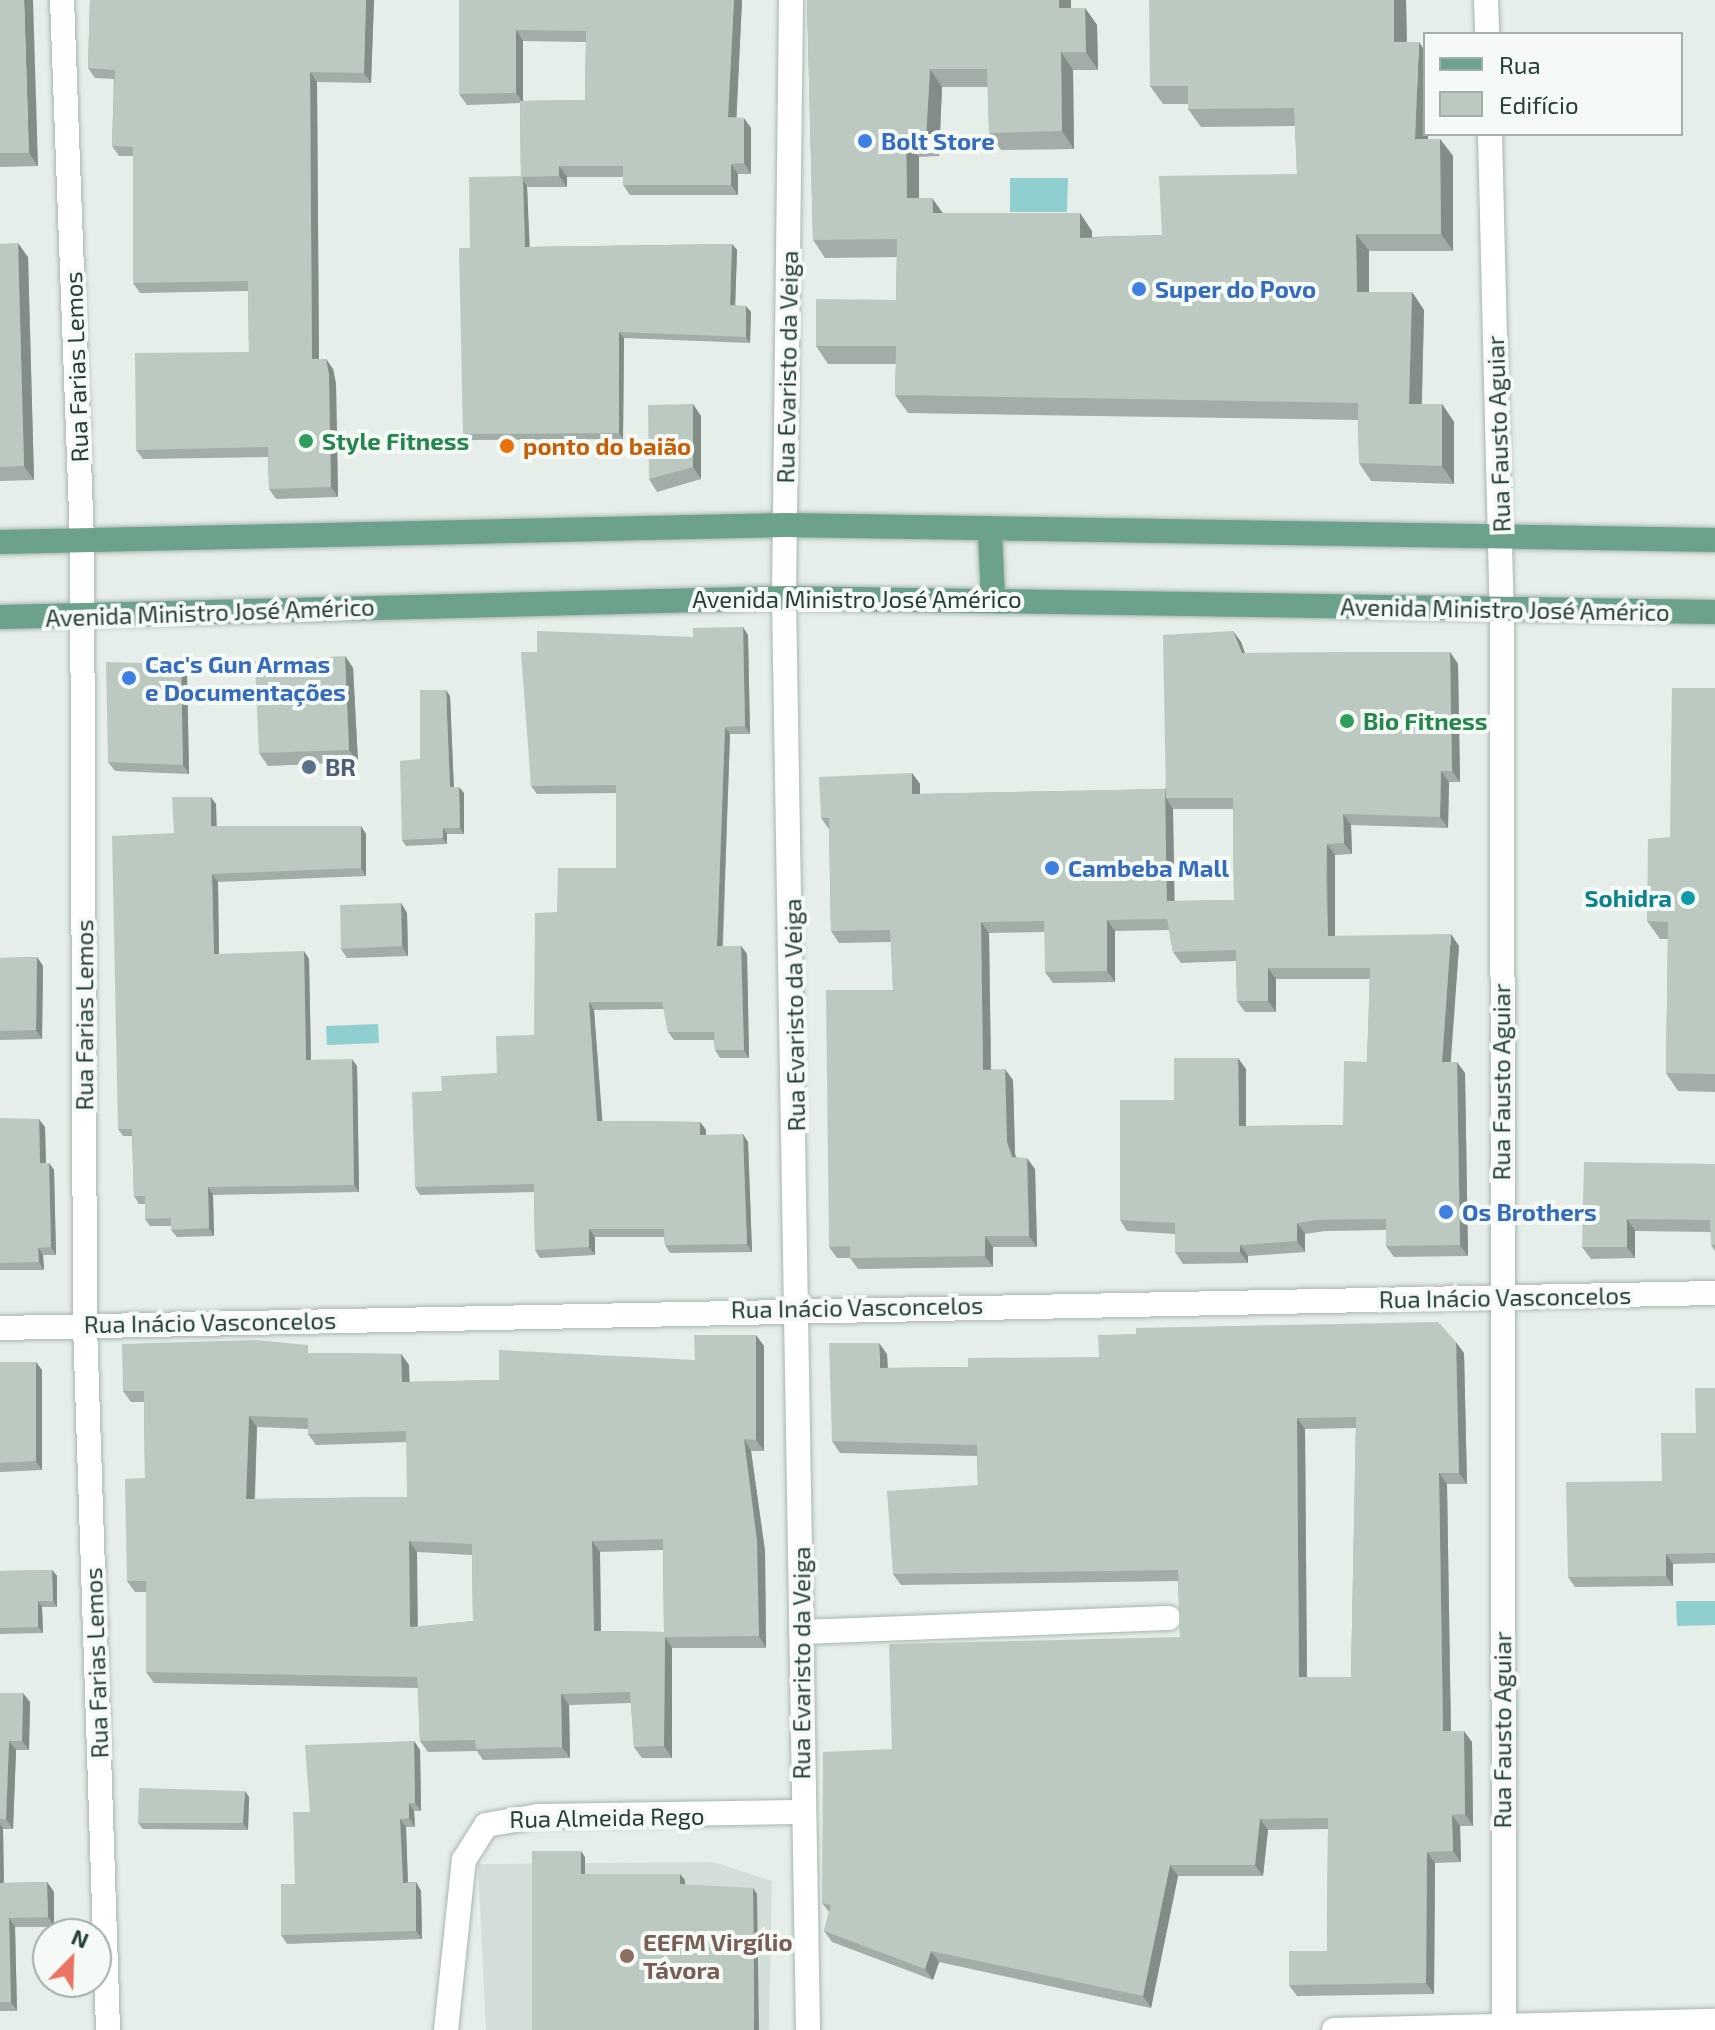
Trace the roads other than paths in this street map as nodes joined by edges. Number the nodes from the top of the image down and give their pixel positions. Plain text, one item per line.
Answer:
1 (62, 0) edge
2 (791, 0) edge
3 (1486, 0) edge
4 (1487, 32) edge
5 (1490, 136) edge
6 (785, 525) junction
7 (990, 531) junction
8 (1501, 540) junction
9 (1715, 540) edge
10 (82, 541) junction
11 (0, 542) edge
12 (784, 598) junction
13 (993, 600) junction
14 (1502, 610) junction
15 (1715, 612) edge
16 (83, 615) junction
17 (0, 617) edge
18 (1715, 1293) edge
19 (1500, 1296) junction
20 (801, 1308) junction
21 (85, 1325) junction
22 (0, 1328) edge
23 (1169, 1618) dead end
24 (801, 1632) junction
25 (800, 1812) junction
26 (1715, 2021) edge
27 (1504, 2029) edge
28 (108, 2030) edge
29 (446, 2030) edge
30 (808, 2030) edge
31 (1334, 2030) edge

1 - 10 street, Rua Farias Lemos
2 - 6 street, Rua Evaristo da Veiga
3 - 4 street
5 - 8 street, Rua Fausto Aguiar
6 - 7 main road
6 - 10 main road
6 - 12 street, Rua Evaristo da Veiga
7 - 8 main road
7 - 13 main road
8 - 9 main road
8 - 14 street, Rua Fausto Aguiar
10 - 11 main road
10 - 16 street, Rua Farias Lemos
12 - 13 main road, Avenida Ministro José Américo
12 - 16 main road, Avenida Ministro José Américo
12 - 20 street, Rua Evaristo da Veiga
13 - 14 main road, Avenida Ministro José Américo
14 - 15 main road, Avenida Ministro José Américo
14 - 19 street, Rua Fausto Aguiar
16 - 17 main road, Avenida Ministro José Américo
16 - 21 street, Rua Farias Lemos
18 - 19 street, Rua Inácio Vasconcelos
19 - 20 street, Rua Inácio Vasconcelos
19 - 27 street, Rua Fausto Aguiar
20 - 21 street, Rua Inácio Vasconcelos
20 - 24 street, Rua Evaristo da Veiga
21 - 22 street, Rua Inácio Vasconcelos
21 - 28 street, Rua Farias Lemos
23 - 24 street
24 - 25 street, Rua Evaristo da Veiga
25 - 29 street, Rua Almeida Rego
25 - 30 street, Rua Evaristo da Veiga
26 - 27 street
27 - 31 street

